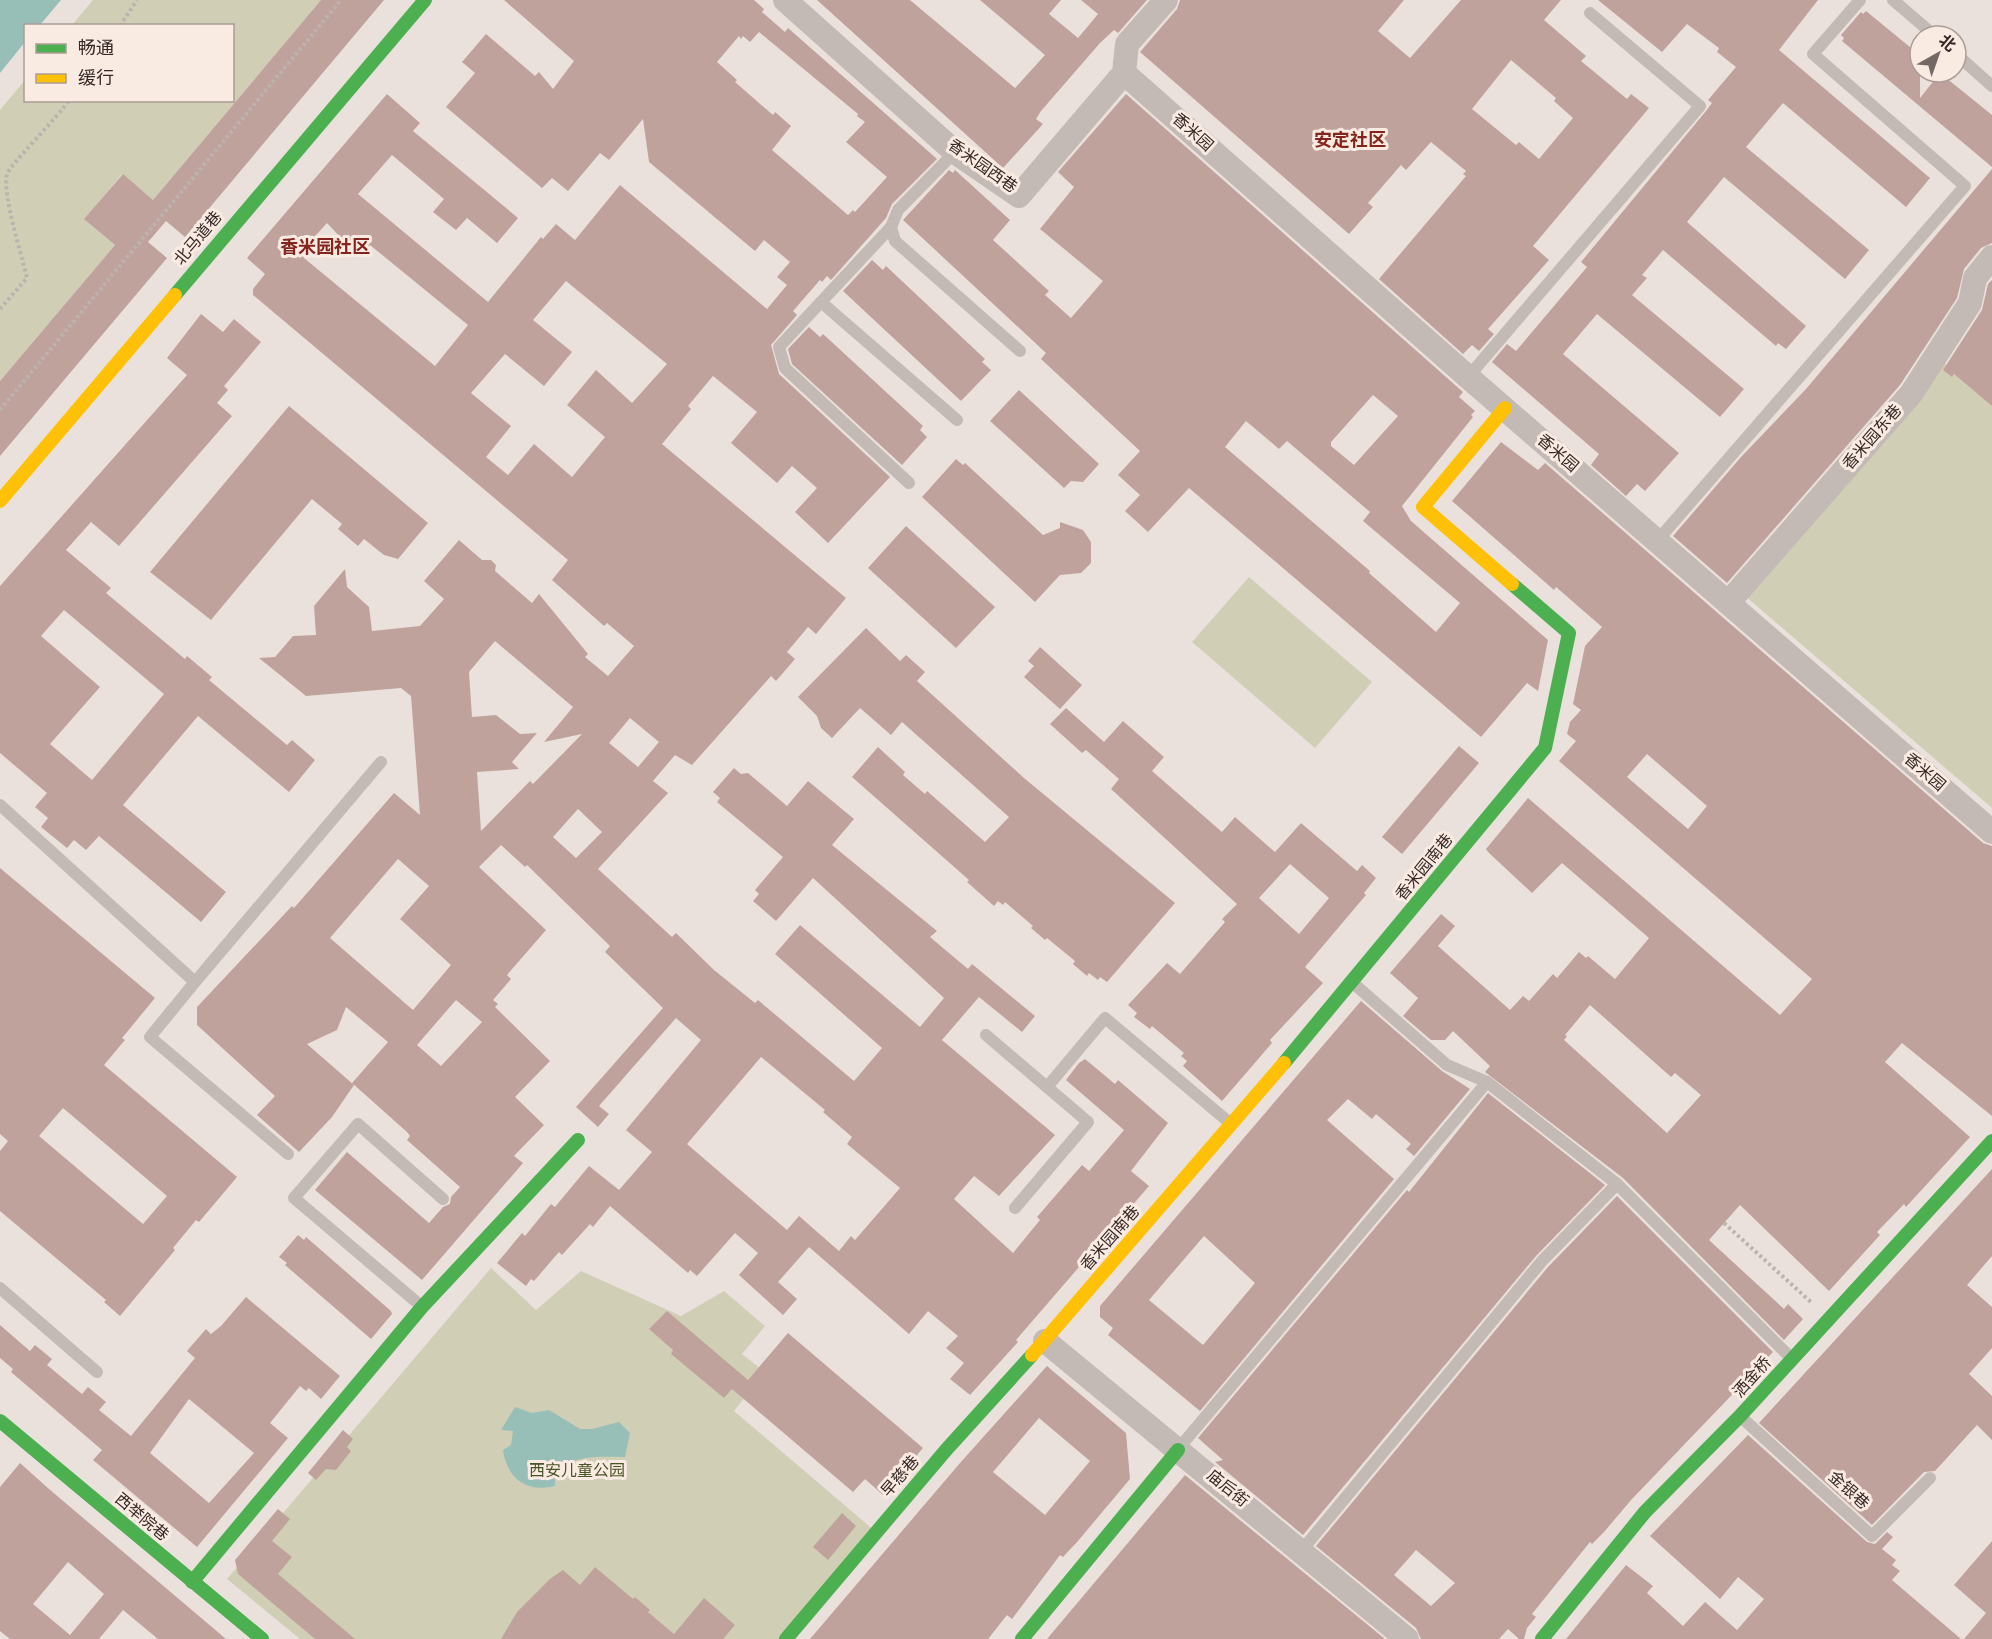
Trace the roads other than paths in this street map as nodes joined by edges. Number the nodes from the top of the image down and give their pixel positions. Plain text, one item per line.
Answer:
1 (425, 0) edge
2 (785, 0) edge
3 (1166, 0) edge
4 (1860, 0) edge
5 (1893, 0) edge
6 (1590, 13) dead end
7 (1921, 24) edge
8 (1968, 65) edge
9 (1125, 73) junction
10 (1992, 86) edge
11 (955, 152) junction
12 (891, 227) junction
13 (1992, 257) edge
14 (821, 302) junction
15 (1020, 351) dead end
16 (1468, 377) junction
17 (1505, 408) junction
18 (957, 420) dead end
19 (909, 483) dead end
20 (0, 501) edge
21 (1657, 541) junction
22 (1728, 603) junction
23 (381, 762) dead end
24 (0, 804) edge
25 (1992, 832) edge
26 (195, 982) junction
27 (1353, 982) junction
28 (986, 1035) dead end
29 (1487, 1082) junction
30 (1047, 1087) junction
31 (1231, 1124) junction
32 (578, 1140) dead end
33 (1992, 1141) edge
34 (288, 1154) dead end
35 (1617, 1184) junction
36 (443, 1198) dead end
37 (1015, 1208) dead end
38 (0, 1288) edge
39 (422, 1307) junction
40 (1046, 1341) junction
41 (1792, 1359) junction
42 (97, 1372) dead end
43 (1740, 1416) junction
44 (0, 1421) edge
45 (1178, 1450) junction
46 (1930, 1478) dead end
47 (1302, 1550) junction
48 (192, 1582) junction
49 (262, 1639) edge
50 (786, 1639) edge
51 (1022, 1639) edge
52 (1407, 1639) edge
53 (1542, 1639) edge

1 - 20 street, 北马道巷
2 - 11 street, 香米园西巷
3 - 9 street
4 - 21 lane
5 - 7 lane
6 - 16 lane
8 - 10 lane
9 - 11 street, 香米园西巷
9 - 16 street, 香米园
11 - 12 lane
12 - 14 lane
12 - 15 lane
13 - 22 street, 香米园东巷
14 - 18 lane
14 - 19 lane
16 - 17 street, 香米园
17 - 21 street, 香米园
17 - 27 street, 香米园南巷
21 - 22 street, 香米园
22 - 25 street, 香米园
23 - 26 lane
24 - 26 lane
26 - 34 lane
27 - 29 lane
27 - 31 street, 香米园南巷
28 - 30 lane
29 - 35 lane
29 - 45 lane
30 - 31 lane
30 - 37 lane
31 - 40 street, 香米园南巷
32 - 39 street
33 - 41 street, 洒金桥
35 - 41 lane
35 - 47 lane
36 - 39 lane
38 - 42 lane
39 - 48 street
40 - 45 street, 庙后街
40 - 50 street, 早慈巷
41 - 43 street, 洒金桥
43 - 46 lane, 金银巷
43 - 53 street, 洒金桥
44 - 48 street, 西举院巷
45 - 47 street, 庙后街
45 - 51 street
47 - 52 street, 庙后街
48 - 49 street, 西举院巷

